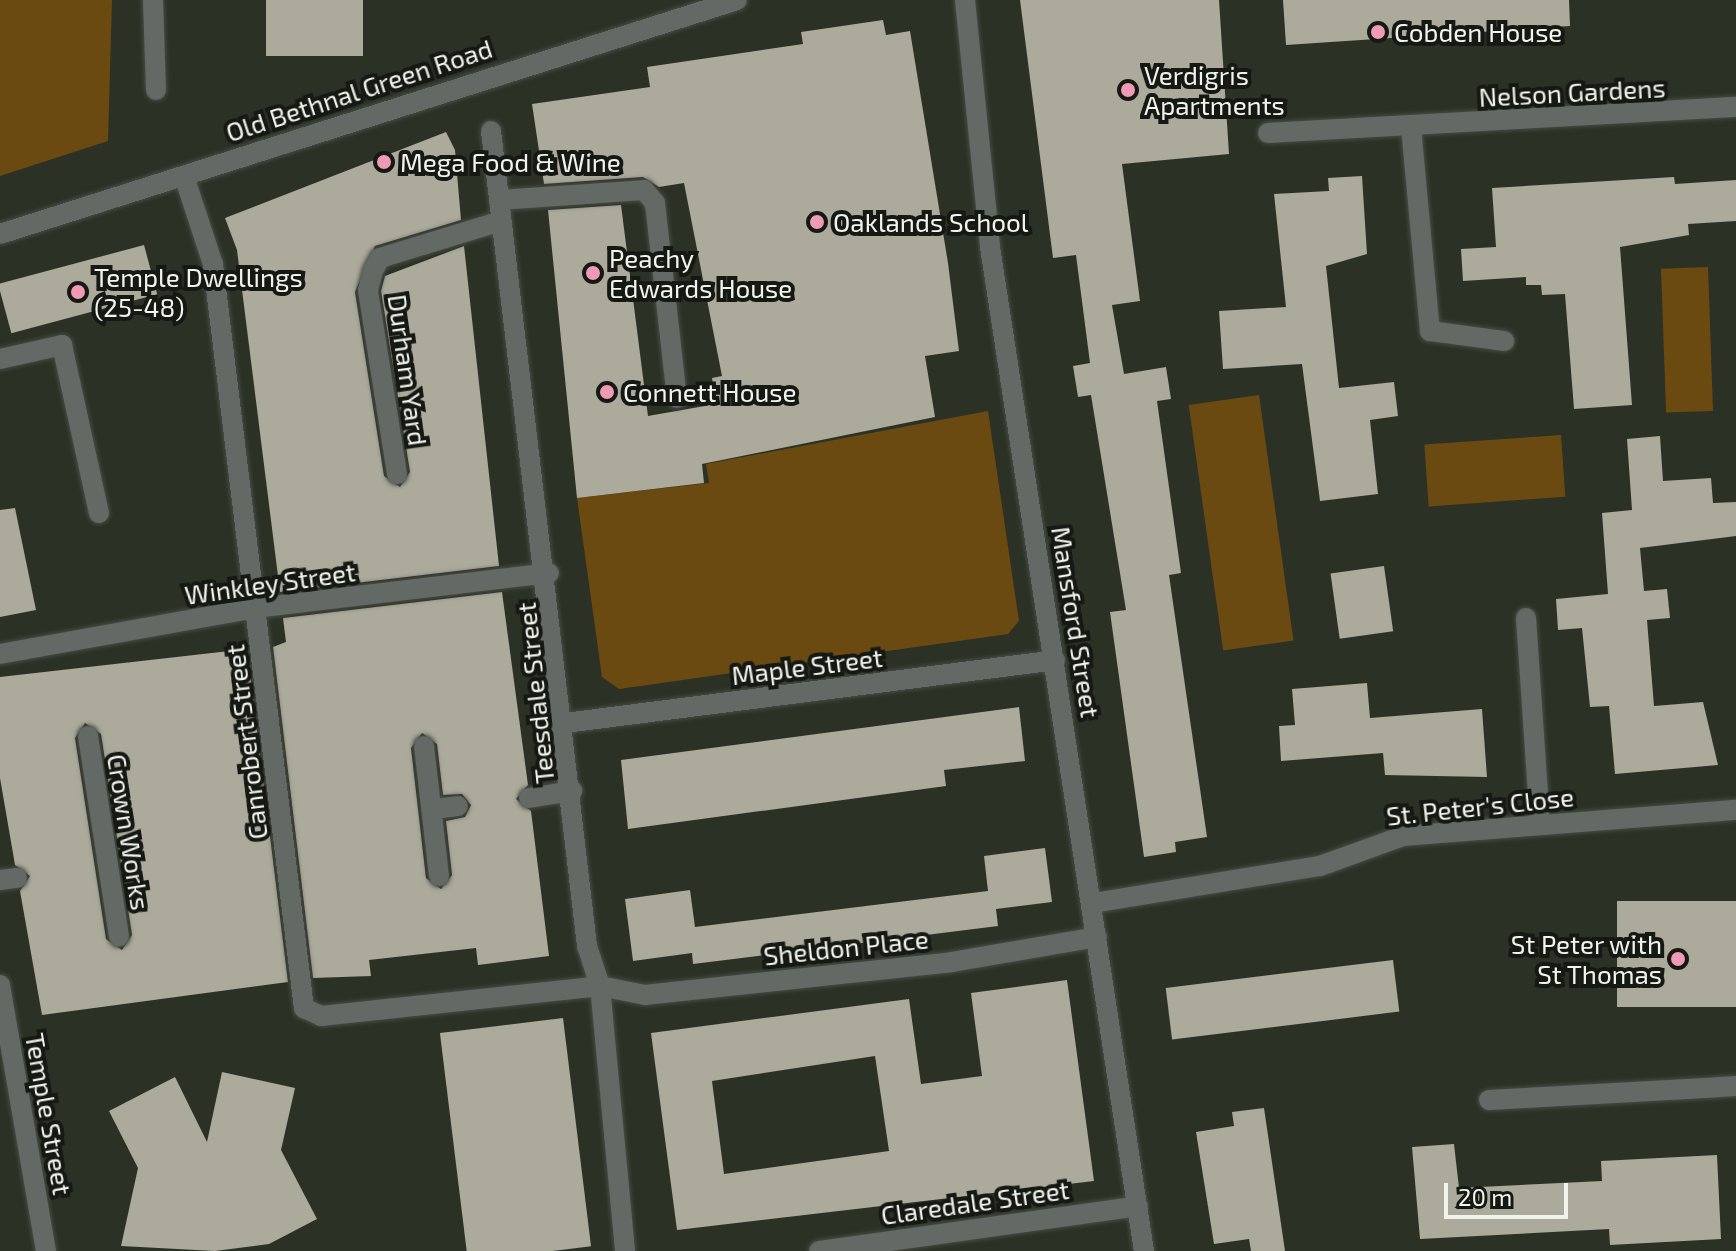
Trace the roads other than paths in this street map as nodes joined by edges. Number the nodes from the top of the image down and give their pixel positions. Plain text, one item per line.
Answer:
1 (153, 0) edge
2 (737, 0) edge
3 (965, 0) edge
4 (663, 10) edge
5 (156, 90) dead end
6 (1736, 107) edge
7 (1411, 127) junction
8 (491, 131) dead end
9 (1268, 133) dead end
10 (184, 176) junction
11 (500, 210) junction
12 (0, 234) edge
13 (1504, 341) dead end
14 (0, 359) edge
15 (677, 398) dead end
16 (397, 474) dead end
17 (99, 513) dead end
18 (549, 573) junction
19 (256, 608) junction
20 (1526, 618) dead end
21 (0, 654) edge
22 (1055, 660) junction
23 (565, 723) junction
24 (88, 736) dead end
25 (424, 746) dead end
26 (572, 791) junction
27 (529, 798) dead end
28 (458, 806) dead end
29 (434, 809) junction
30 (1736, 810) edge
31 (1540, 824) junction
32 (439, 876) dead end
33 (1093, 903) junction
34 (119, 937) dead end
35 (1097, 937) junction
36 (0, 985) edge
37 (600, 986) junction
38 (1728, 1086) edge
39 (1489, 1100) dead end
40 (1138, 1206) junction
41 (46, 1251) edge
42 (625, 1251) edge
43 (819, 1251) edge
44 (1144, 1251) edge

1 - 5 street
2 - 4 street, Old Bethnal Green Road
3 - 22 street, Mansford Street
4 - 10 street, Old Bethnal Green Road
6 - 7 street, Nelson Gardens
7 - 9 street, Nelson Gardens
7 - 13 street
8 - 11 street, Teesdale Street
10 - 12 street, Old Bethnal Green Road
10 - 19 street, Canrobert Street
11 - 15 street, Durham Yard
11 - 16 street, Durham Yard
11 - 18 street, Teesdale Street
14 - 17 street
18 - 19 street, Winkley Street
18 - 23 street, Teesdale Street
19 - 21 street, Winkley Street
19 - 37 street, Canrobert Street
20 - 31 street
22 - 23 street, Maple Street
22 - 33 street, Mansford Street
23 - 26 street, Teesdale Street
24 - 34 street, Crown Works
25 - 29 street
26 - 27 street
26 - 37 street, Teesdale Street
28 - 29 street
29 - 32 street
30 - 31 street, St. Peter's Close
31 - 33 street, St. Peter's Close
33 - 35 street, Mansford Street
35 - 37 street, Sheldon Place
35 - 40 street, Mansford Street
36 - 41 street, Temple Street
37 - 42 street, Teesdale Street
38 - 39 street
40 - 43 street, Claredale Street
40 - 44 street, Mansford Street

